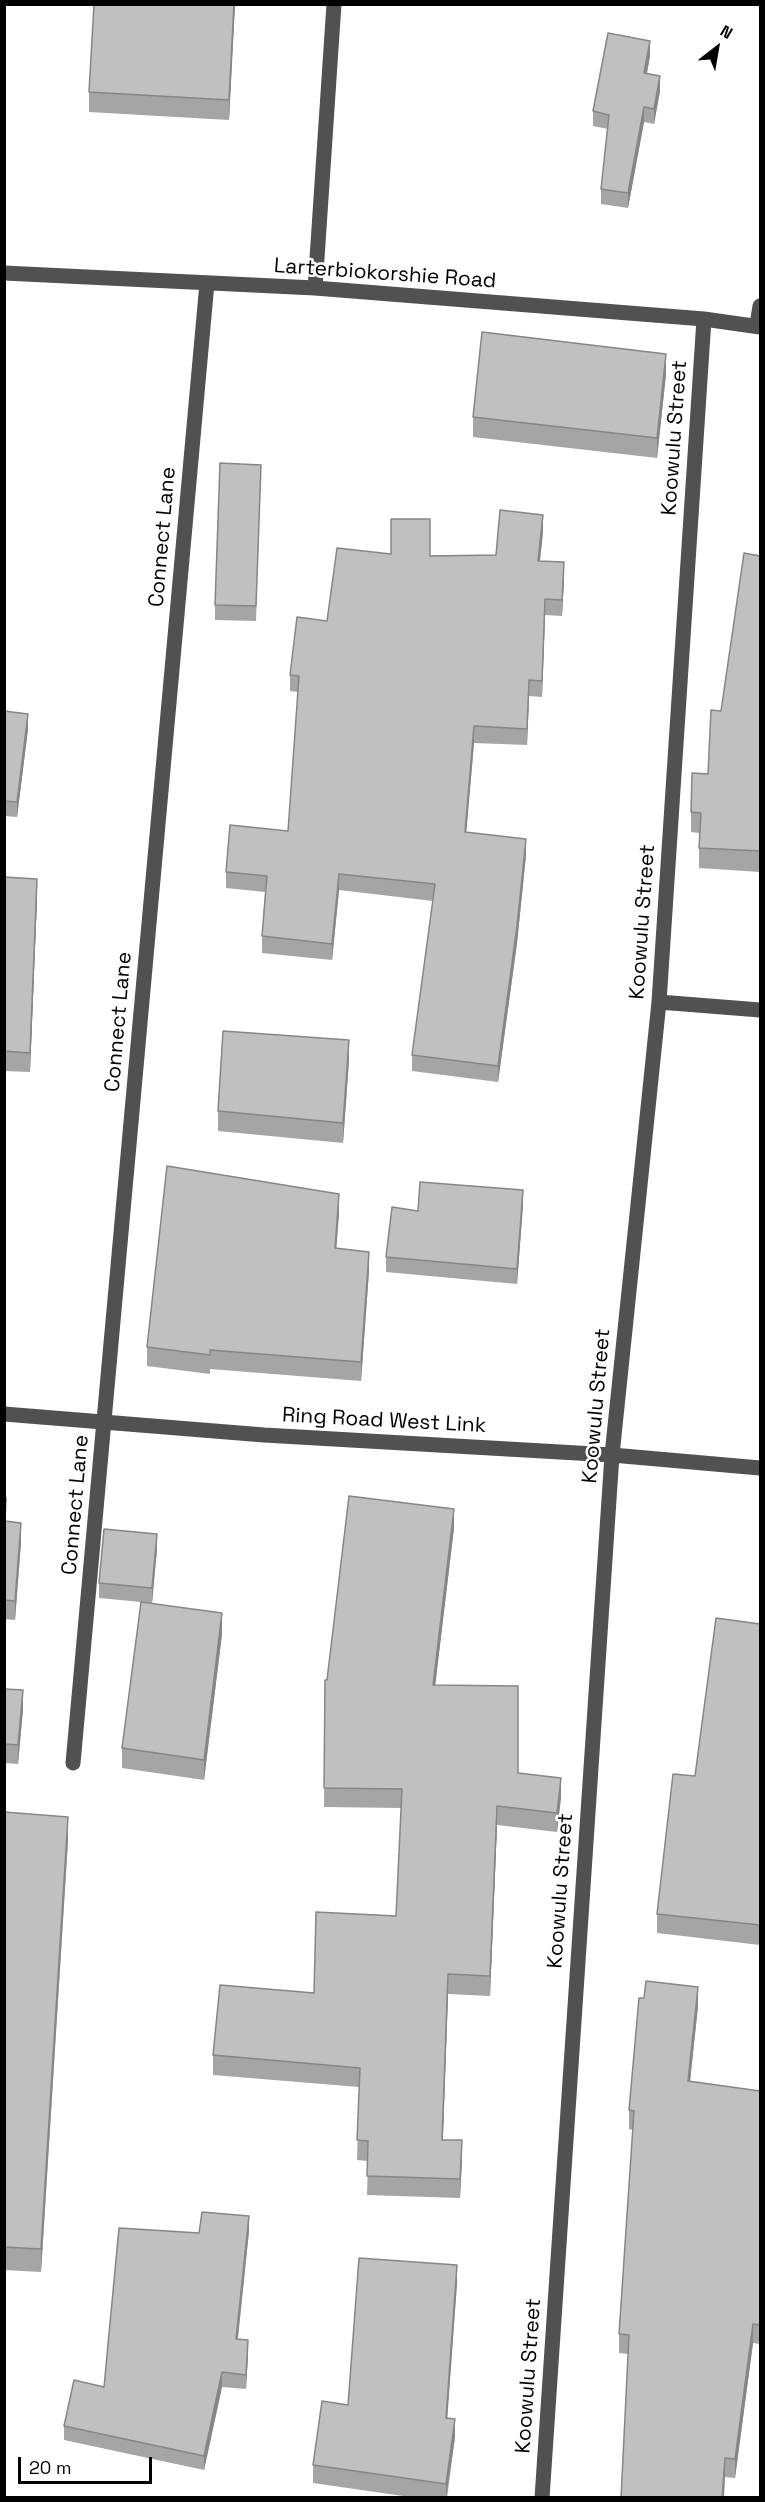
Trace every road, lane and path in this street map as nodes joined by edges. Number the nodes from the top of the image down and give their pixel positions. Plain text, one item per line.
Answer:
1 (334, 4) edge
2 (4, 273) edge
3 (207, 283) junction
4 (315, 288) junction
5 (760, 306) edge
6 (704, 318) junction
7 (759, 326) edge
8 (659, 1002) junction
9 (760, 1010) edge
10 (4, 1414) edge
11 (104, 1424) junction
12 (612, 1455) junction
13 (760, 1468) edge
14 (73, 1764) dead end
15 (542, 2498) edge

1 - 4 street
2 - 3 street, Larterbiokorshie Road
3 - 4 street, Larterbiokorshie Road
3 - 11 street, Connect Lane
4 - 6 street, Larterbiokorshie Road
5 - 7 street
6 - 7 street, Larterbiokorshie Road
6 - 8 street, Koowulu Street
8 - 9 street
8 - 12 street, Koowulu Street
10 - 11 street, Ring Road West Link
11 - 12 street, Ring Road West Link
11 - 14 street, Connect Lane
12 - 13 street, Ring Road West Link
12 - 15 street, Koowulu Street

